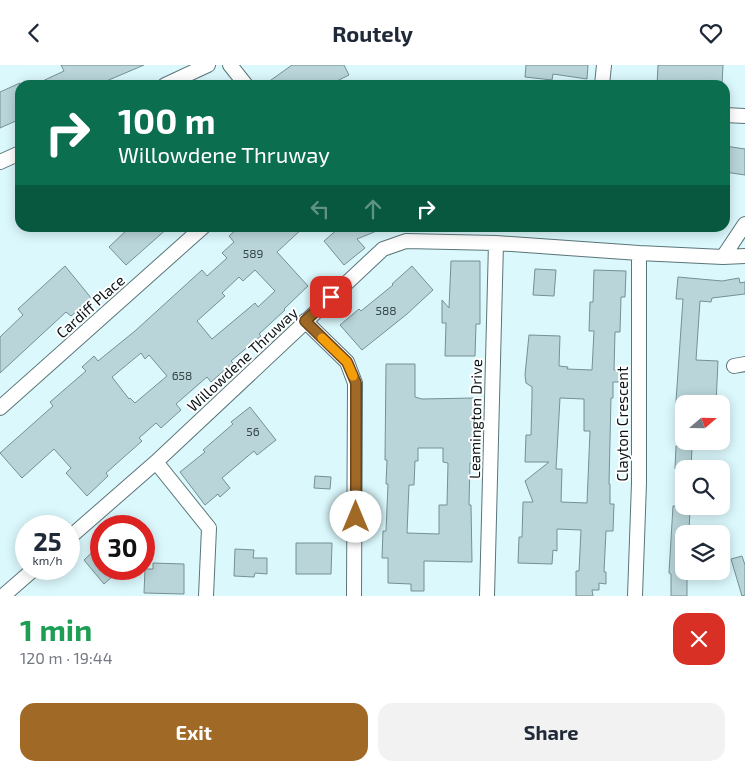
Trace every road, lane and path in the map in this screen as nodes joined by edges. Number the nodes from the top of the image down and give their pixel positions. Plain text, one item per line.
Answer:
1 (208, 65) edge
2 (230, 65) edge
3 (604, 65) edge
4 (176, 80) edge
5 (242, 80) edge
6 (602, 80) edge
7 (730, 115) edge
8 (745, 116) edge
9 (15, 155) edge
10 (0, 162) edge
11 (745, 224) edge
12 (197, 232) edge
13 (496, 243) junction
14 (639, 253) junction
15 (745, 256) edge
16 (723, 257) junction
17 (305, 321) junction
18 (0, 408) edge
19 (156, 462) junction
20 (80, 528) edge
21 (21, 580) edge
22 (3, 596) edge
23 (206, 596) edge
24 (354, 596) edge
25 (488, 596) edge
26 (635, 596) edge

1 - 4 street
2 - 5 street
3 - 6 street
7 - 8 street
9 - 10 street
11 - 16 street
12 - 18 street, Cardiff Place
13 - 14 street, Willowdene Thruway
13 - 17 street, Willowdene Thruway
13 - 25 street, Leamington Drive
14 - 16 street, Willowdene Thruway
14 - 26 street, Clayton Crescent
15 - 16 street, Willowdene Thruway
17 - 19 street, Willowdene Thruway
17 - 24 street
19 - 20 street, Willowdene Thruway
19 - 23 street
21 - 22 street

